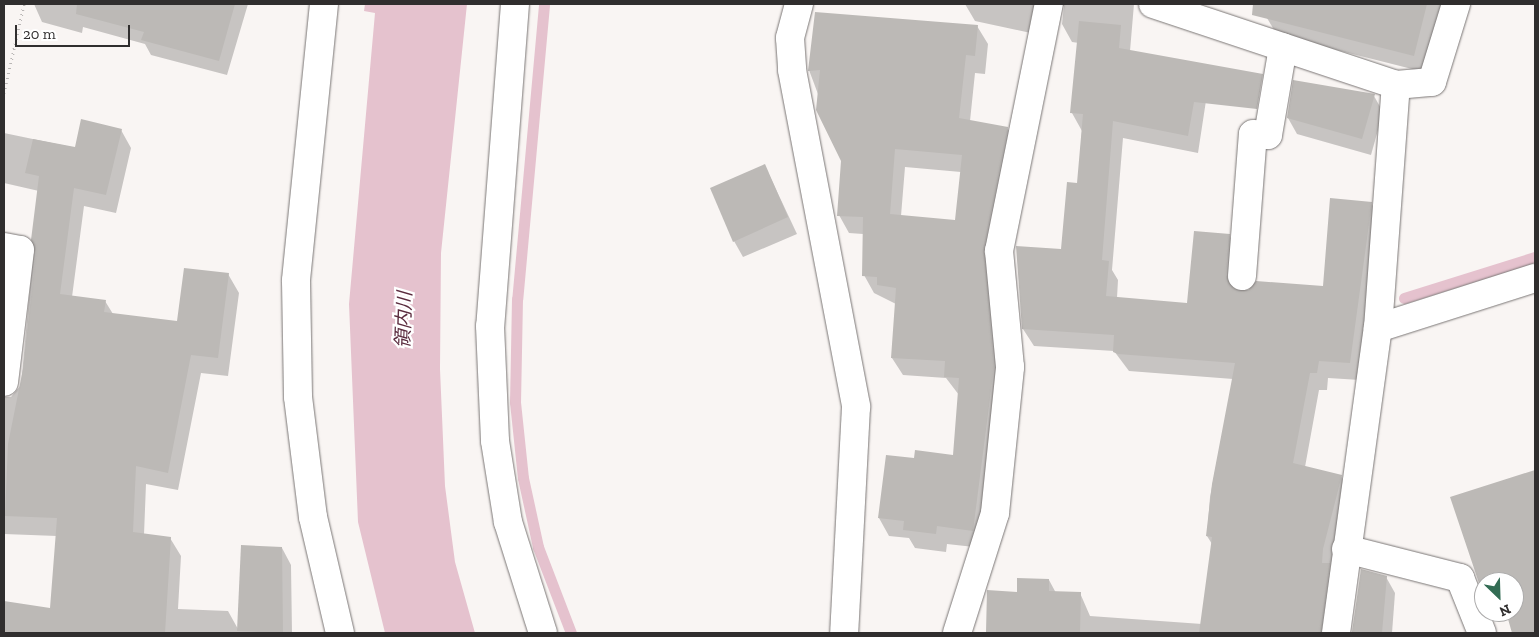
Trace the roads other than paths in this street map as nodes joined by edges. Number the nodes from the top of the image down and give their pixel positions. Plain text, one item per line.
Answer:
1 (324, 4) edge
2 (515, 4) edge
3 (799, 4) edge
4 (1050, 4) edge
5 (1153, 4) edge
6 (1456, 4) edge
7 (1283, 47) junction
8 (1396, 85) junction
9 (4, 247) edge
10 (1242, 276) dead end
11 (1535, 278) edge
12 (1378, 328) junction
13 (4, 382) edge
14 (1346, 549) junction
15 (340, 633) edge
16 (543, 633) edge
17 (844, 633) edge
18 (956, 633) edge
19 (1336, 633) edge
20 (1482, 633) edge

1 - 15 street
2 - 16 street
3 - 17 street
4 - 18 street
5 - 7 street
6 - 8 street
7 - 8 street
7 - 10 street
8 - 12 street
9 - 13 street
11 - 12 street
12 - 14 street
14 - 19 street
14 - 20 street

